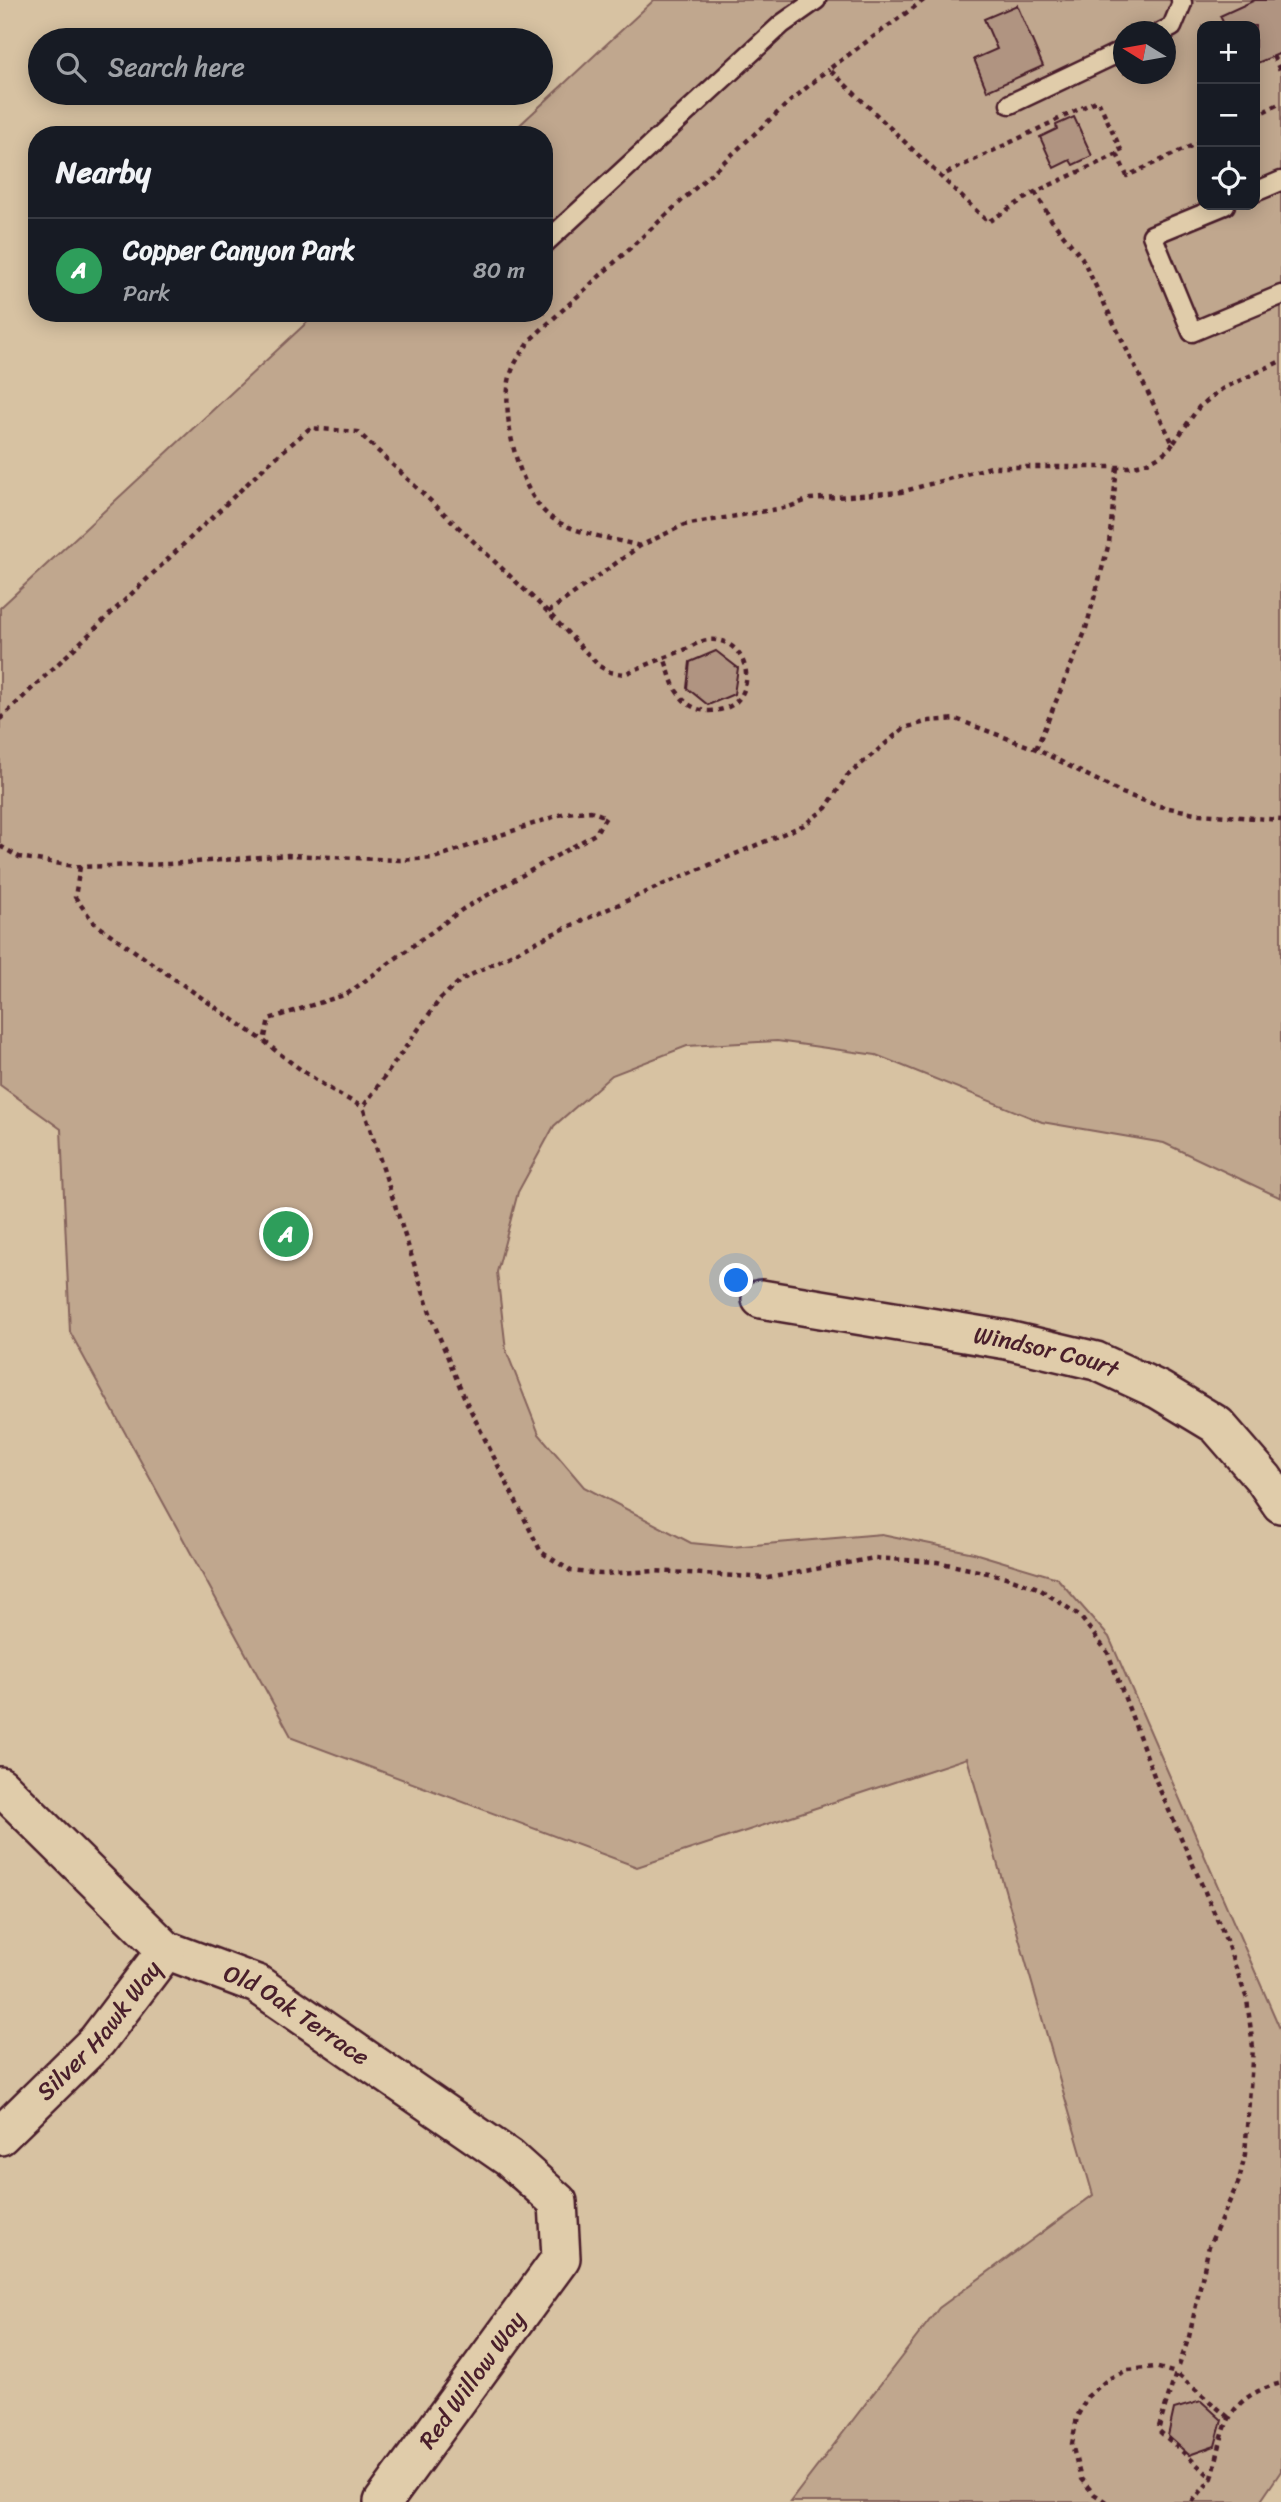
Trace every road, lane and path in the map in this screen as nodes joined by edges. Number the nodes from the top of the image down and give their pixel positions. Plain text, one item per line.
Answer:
1 (816, 0) edge
2 (924, 0) edge
3 (1181, 0) edge
4 (1174, 21) edge
5 (1113, 55) edge
6 (1273, 56) dead end
7 (829, 69) junction
8 (1281, 72) edge
9 (1281, 103) edge
10 (1010, 104) dead end
11 (1260, 114) edge
12 (1197, 143) edge
13 (1117, 154) junction
14 (941, 176) junction
15 (1281, 181) edge
16 (1260, 190) edge
17 (1035, 192) junction
18 (1213, 210) edge
19 (553, 236) edge
20 (1281, 295) edge
21 (553, 319) edge
22 (550, 322) edge
23 (1281, 361) edge
24 (1173, 444) junction
25 (1117, 467) junction
26 (640, 546) junction
27 (548, 612) junction
28 (664, 658) junction
29 (0, 719) edge
30 (1036, 749) junction
31 (1281, 820) edge
32 (0, 846) edge
33 (80, 867) junction
34 (264, 1041) junction
35 (363, 1107) junction
36 (761, 1299) dead end
37 (1281, 1504) edge
38 (0, 1786) edge
39 (166, 1950) junction
40 (0, 2136) edge
41 (561, 2258) joint
42 (1179, 2366) dead end
43 (1176, 2373) junction
44 (1281, 2384) edge
45 (1228, 2417) junction
46 (1212, 2477) junction
47 (383, 2502) edge
48 (1106, 2502) edge
49 (1192, 2502) edge

1 - 19 lane
2 - 7 path
3 - 4 lane
5 - 10 lane
6 - 8 path
7 - 14 path
7 - 21 path
9 - 11 path
12 - 13 path
13 - 14 path
13 - 17 path
14 - 17 path
15 - 16 lane
17 - 24 path
18 - 20 lane
22 - 26 path
23 - 24 path
24 - 25 path
25 - 26 path
25 - 30 path
26 - 27 path
27 - 28 path
27 - 29 path
28 - 28 path
30 - 31 path
30 - 35 path
32 - 33 path
33 - 34 path
33 - 34 path
34 - 35 path
35 - 42 path
36 - 37 street, Windsor Court
38 - 39 street, Old Oak Terrace
39 - 40 street, Silver Hawk Way
39 - 41 street, Old Oak Terrace
41 - 47 street, Red Willow Way
43 - 45 path
43 - 46 path
43 - 48 path
44 - 45 path
45 - 46 path
46 - 49 path

